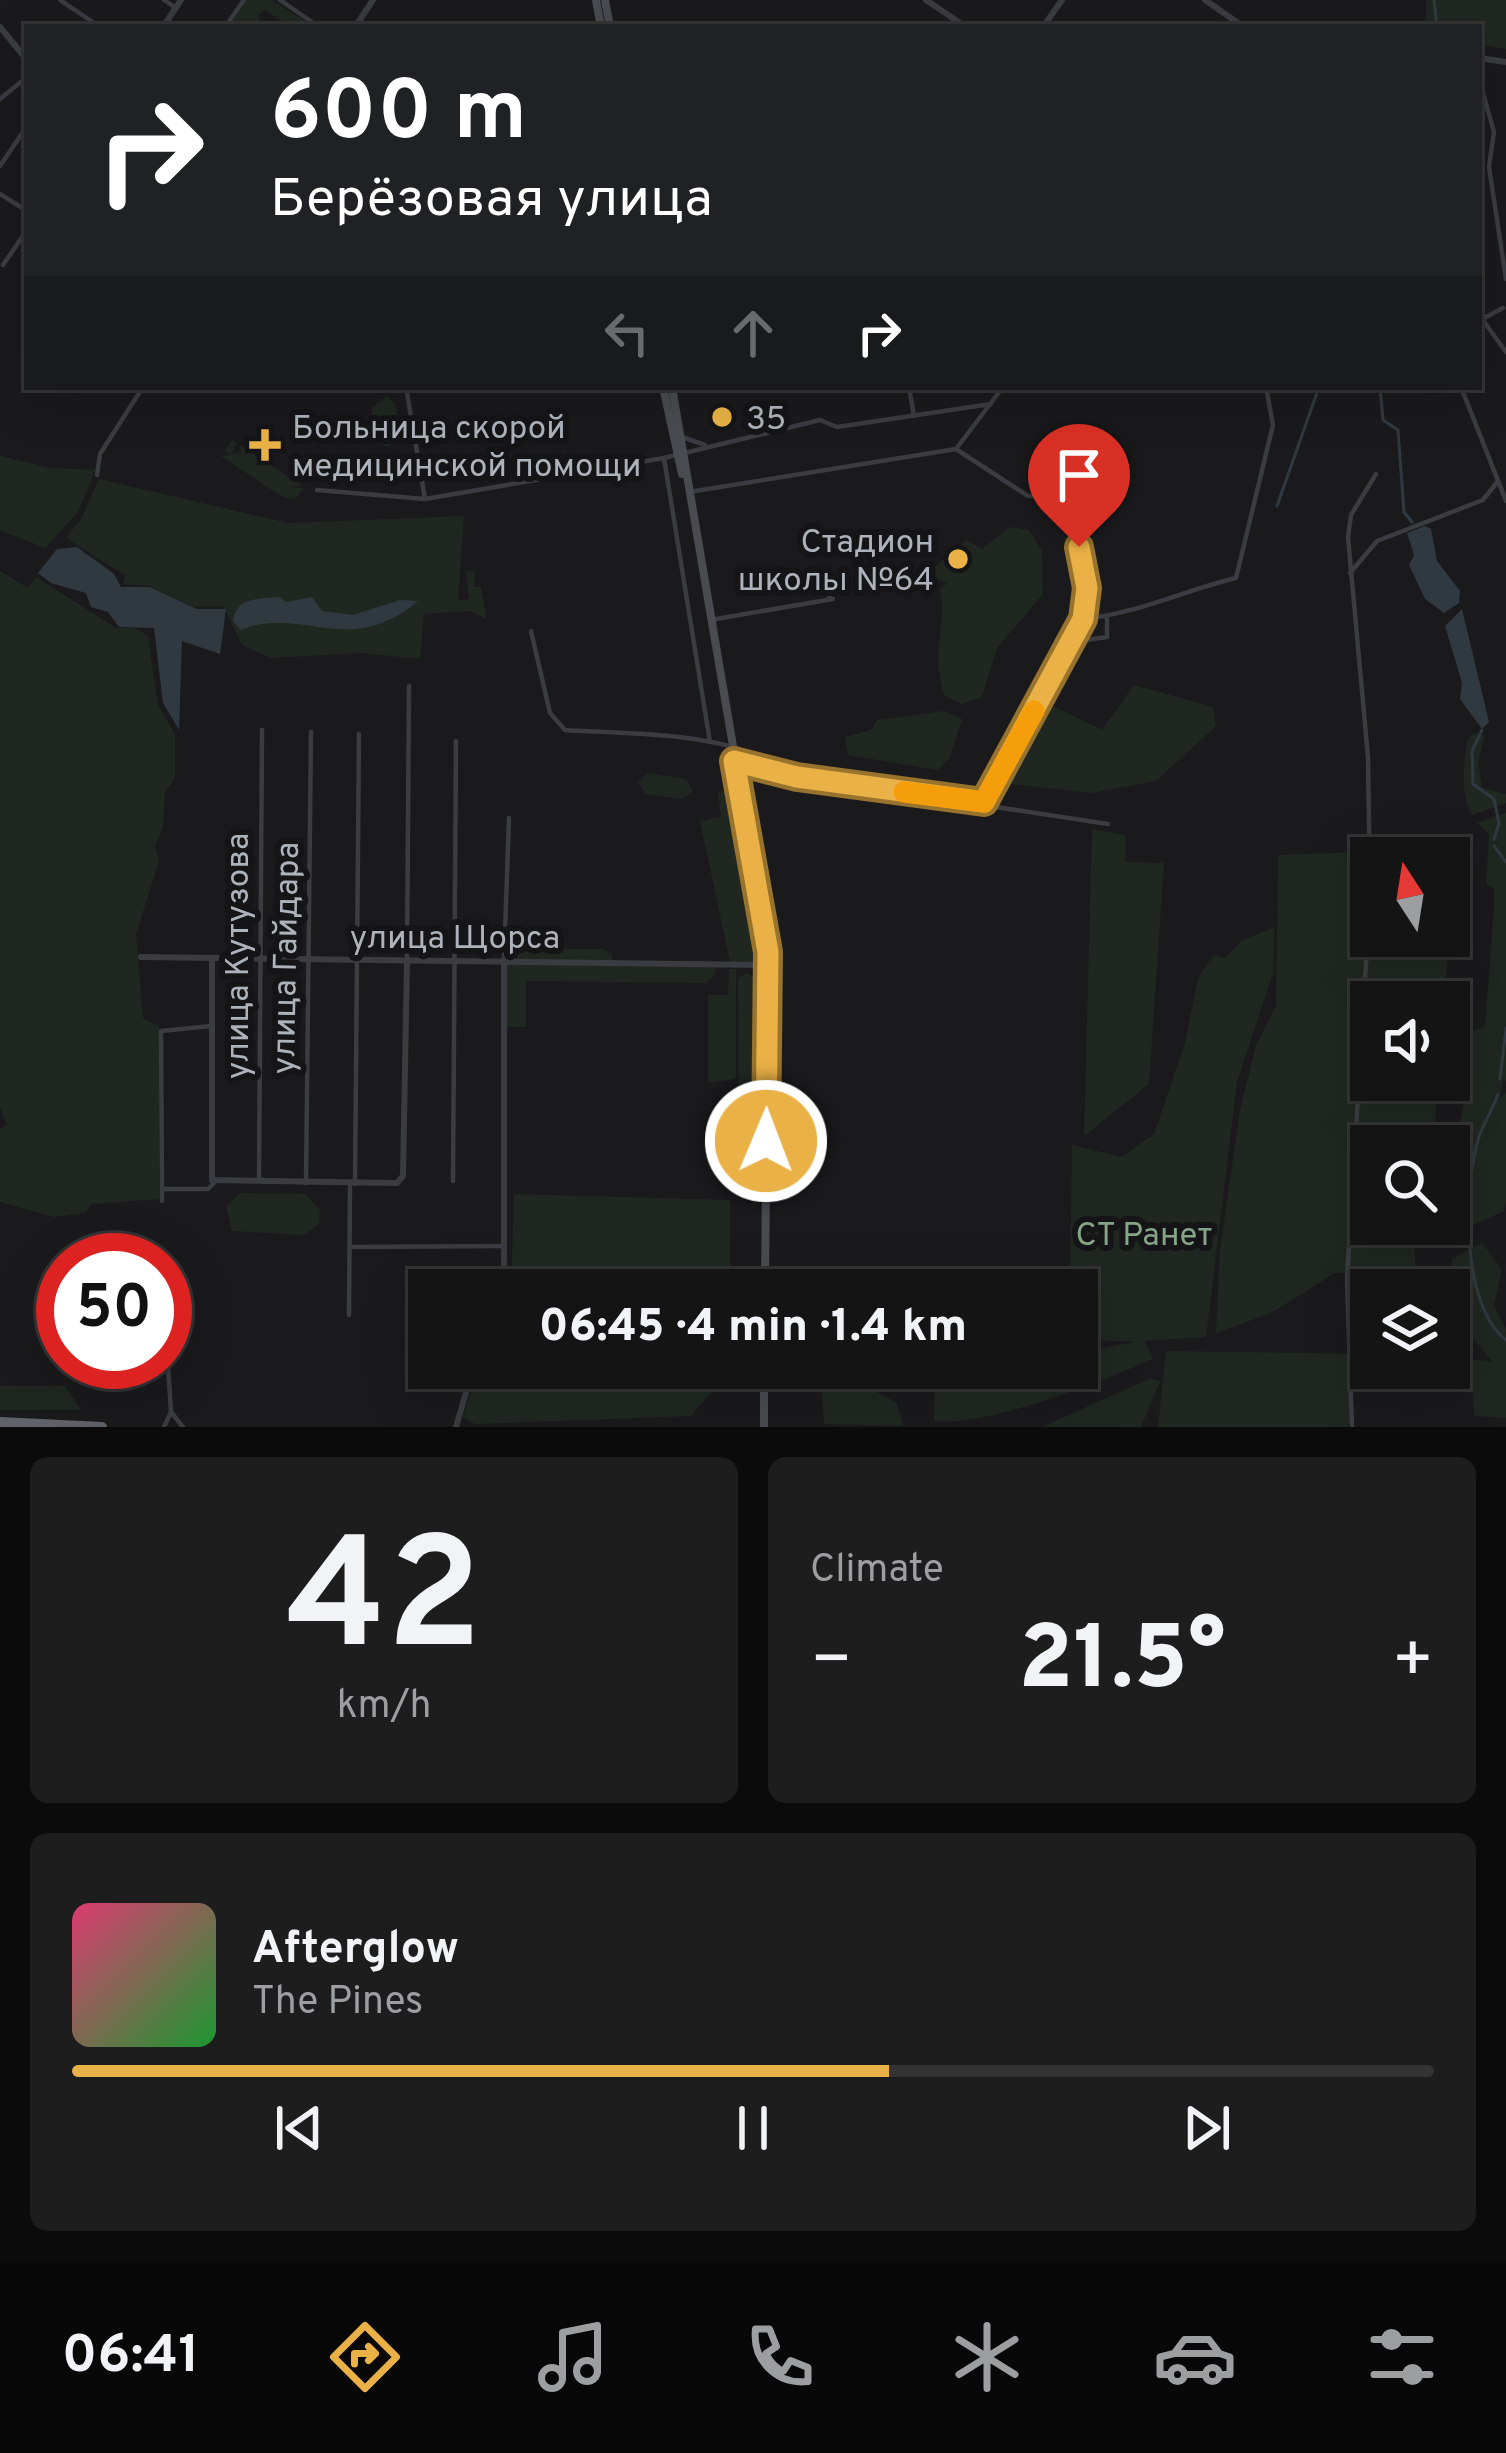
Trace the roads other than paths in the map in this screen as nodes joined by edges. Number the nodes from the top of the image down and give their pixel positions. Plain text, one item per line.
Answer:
1 (60, 0) edge
2 (164, 0) edge
3 (280, 0) edge
4 (926, 0) edge
5 (1205, 0) edge
6 (178, 4) edge
7 (96, 24) edge
8 (316, 24) edge
9 (962, 24) edge
10 (1240, 24) edge
11 (0, 27) edge
12 (3, 38) edge
13 (24, 79) edge
14 (1482, 90) edge
15 (0, 99) edge
16 (24, 130) edge
17 (0, 166) edge
18 (24, 234) edge
19 (3, 266) dead end
20 (1506, 279) edge
21 (1503, 308) dead end
22 (1482, 319) edge
23 (1482, 322) edge
24 (1506, 352) edge
25 (141, 390) edge
26 (406, 390) edge
27 (669, 390) edge
28 (669, 390) edge
29 (910, 390) edge
30 (1001, 390) edge
31 (1267, 390) edge
32 (1462, 390) edge
33 (991, 404) junction
34 (914, 416) junction
35 (680, 436) junction
36 (705, 445) junction
37 (956, 449) junction
38 (680, 454) junction
39 (664, 458) junction
40 (1095, 466) dead end
41 (1376, 474) dead end
42 (97, 476) dead end
43 (1498, 481) junction
44 (1065, 483) junction
45 (317, 490) dead end
46 (687, 493) junction
47 (424, 500) junction
48 (1506, 501) edge
49 (825, 570) dead end
50 (1348, 575) junction
51 (1106, 617) junction
52 (1083, 619) junction
53 (710, 620) junction
54 (531, 631) dead end
55 (1072, 642) junction
56 (409, 686) dead end
57 (262, 730) dead end
58 (311, 733) dead end
59 (358, 734) dead end
60 (456, 741) dead end
61 (710, 742) junction
62 (731, 746) junction
63 (734, 761) junction
64 (769, 767) junction
65 (984, 802) junction
66 (509, 818) dead end
67 (1108, 824) dead end
68 (141, 957) dead end
69 (212, 959) junction
70 (260, 959) junction
71 (307, 959) junction
72 (356, 960) junction
73 (406, 960) junction
74 (454, 960) junction
75 (504, 960) junction
76 (768, 964) junction
77 (211, 1026) junction
78 (453, 1181) dead end
79 (215, 1182) junction
80 (259, 1183) junction
81 (305, 1184) junction
82 (352, 1184) junction
83 (162, 1189) junction
84 (162, 1201) dead end
85 (504, 1246) junction
86 (350, 1247) junction
87 (504, 1269) edge
88 (765, 1269) edge
89 (350, 1315) dead end
90 (170, 1389) edge
91 (467, 1389) edge
92 (764, 1389) edge
93 (171, 1412) junction
94 (0, 1422) edge
95 (102, 1427) edge
96 (164, 1427) edge
97 (183, 1427) edge
98 (456, 1427) edge
99 (764, 1427) edge
100 (1352, 1427) edge

1 - 7 street
2 - 6 street
3 - 8 street
4 - 9 street
5 - 10 street
11 - 12 street
13 - 15 street
14 - 20 street
16 - 17 street
18 - 19 street
21 - 22 street
23 - 24 street
25 - 42 street
26 - 47 street
27 - 35 main road
28 - 38 main road
29 - 34 street
30 - 33 street
31 - 51 street
32 - 43 street
33 - 34 street
33 - 37 street
34 - 36 street
35 - 36 street
35 - 38 main road
36 - 38 street
37 - 44 street
37 - 46 street
38 - 39 street
38 - 46 main road
39 - 47 street
39 - 61 street
40 - 44 street
41 - 50 street
43 - 48 street
43 - 50 street
44 - 52 street
45 - 47 street
46 - 53 main road
49 - 53 street
50 - 100 street
51 - 52 street
51 - 55 street
52 - 55 street
53 - 62 main road
54 - 61 street
55 - 65 street
56 - 73 street
57 - 70 street, улица Кутузова
58 - 71 street, улица Гайдара
59 - 72 street
60 - 74 street
61 - 62 street
62 - 63 main road
62 - 64 street
63 - 64 street
63 - 76 main road
64 - 65 street
65 - 67 street
66 - 75 street
68 - 69 street, улица Щорса
69 - 70 street, улица Щорса
69 - 77 street
70 - 71 street, улица Щорса
70 - 80 street, улица Кутузова
71 - 72 street, улица Щорса
71 - 81 street, улица Гайдара
72 - 73 street, улица Щорса
72 - 82 street
73 - 74 street, улица Щорса
73 - 82 street
74 - 75 street, улица Щорса
74 - 78 street
75 - 76 street, улица Щорса
75 - 85 street
76 - 88 main road
77 - 79 street
77 - 83 street
79 - 80 street
79 - 83 street
80 - 81 street
81 - 82 street
82 - 86 street
83 - 84 street
85 - 86 street
85 - 87 street
86 - 89 street
90 - 93 street
91 - 98 street
92 - 99 main road
93 - 96 street
93 - 97 street
94 - 95 highway

